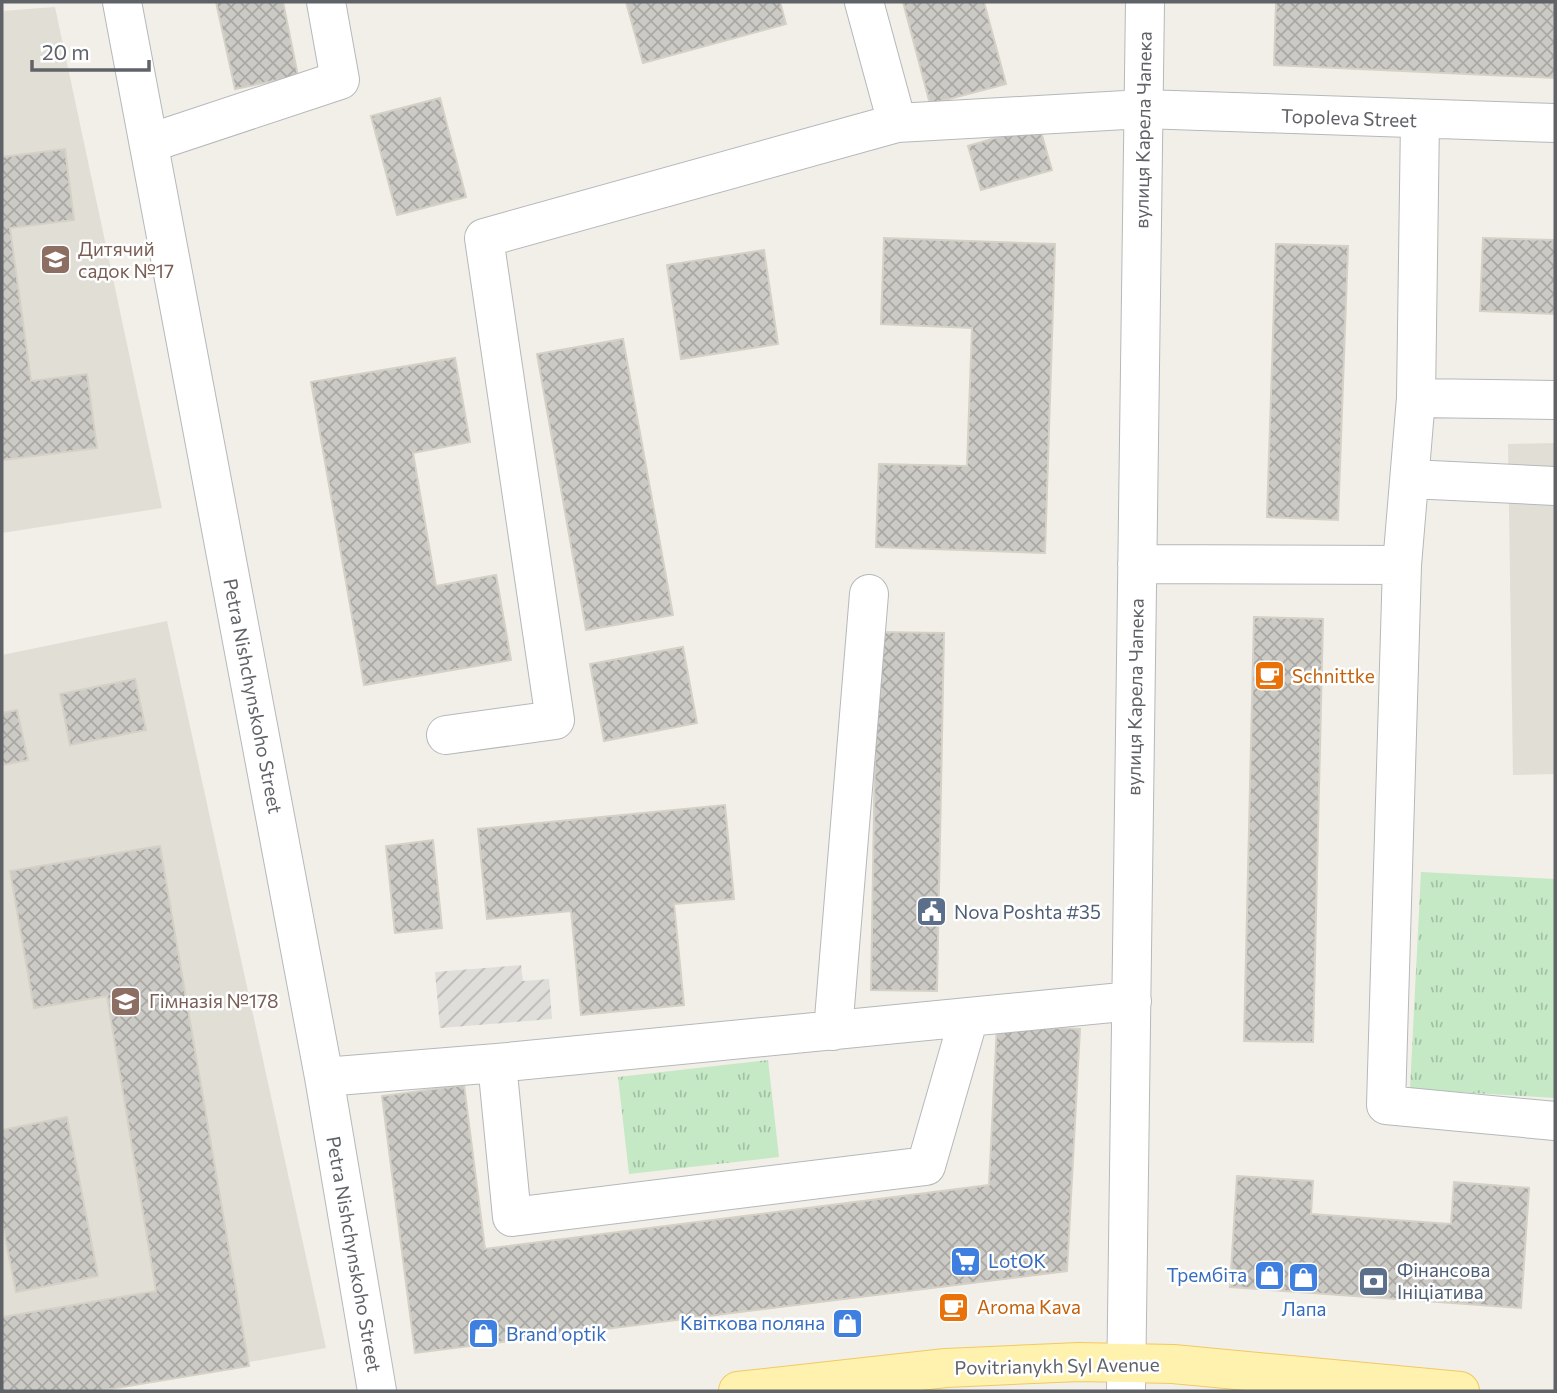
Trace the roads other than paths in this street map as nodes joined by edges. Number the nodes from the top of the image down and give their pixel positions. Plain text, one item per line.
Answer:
1 (122, 2) edge
2 (326, 2) edge
3 (864, 2) edge
4 (1145, 2) edge
5 (1143, 109) junction
6 (1420, 120) junction
7 (897, 123) junction
8 (1555, 123) edge
9 (150, 143) junction
10 (1416, 398) junction
11 (1555, 400) edge
12 (1410, 479) junction
13 (1555, 486) edge
14 (1137, 564) junction
15 (1402, 565) junction
16 (869, 594) dead end
17 (446, 735) dead end
18 (1132, 1001) junction
19 (969, 1017) junction
20 (833, 1031) junction
21 (497, 1063) junction
22 (324, 1077) junction
23 (1555, 1121) edge
24 (1127, 1377) edge
25 (377, 1391) edge
26 (738, 1391) edge
27 (1460, 1391) edge

1 - 9 street, Petra Nishchynskoho Street
2 - 9 street
3 - 7 street
4 - 5 street, вулиця Карела Чапека
5 - 6 street, Topoleva Street
5 - 7 street, Topoleva Street
5 - 14 street, вулиця Карела Чапека
6 - 8 street, Topoleva Street
6 - 10 street
7 - 17 street, Topoleva Street
9 - 22 street, Petra Nishchynskoho Street
10 - 11 street
10 - 12 street
12 - 13 street
12 - 15 street
14 - 15 street
14 - 18 street, вулиця Карела Чапека
15 - 23 street
16 - 20 street
18 - 19 street
18 - 24 street, вулиця Карела Чапека
19 - 20 street
19 - 21 street
20 - 21 street
21 - 22 street
22 - 25 street, Petra Nishchynskoho Street
24 - 26 main road, Povitrianykh Syl Avenue
24 - 27 main road, Povitrianykh Syl Avenue

